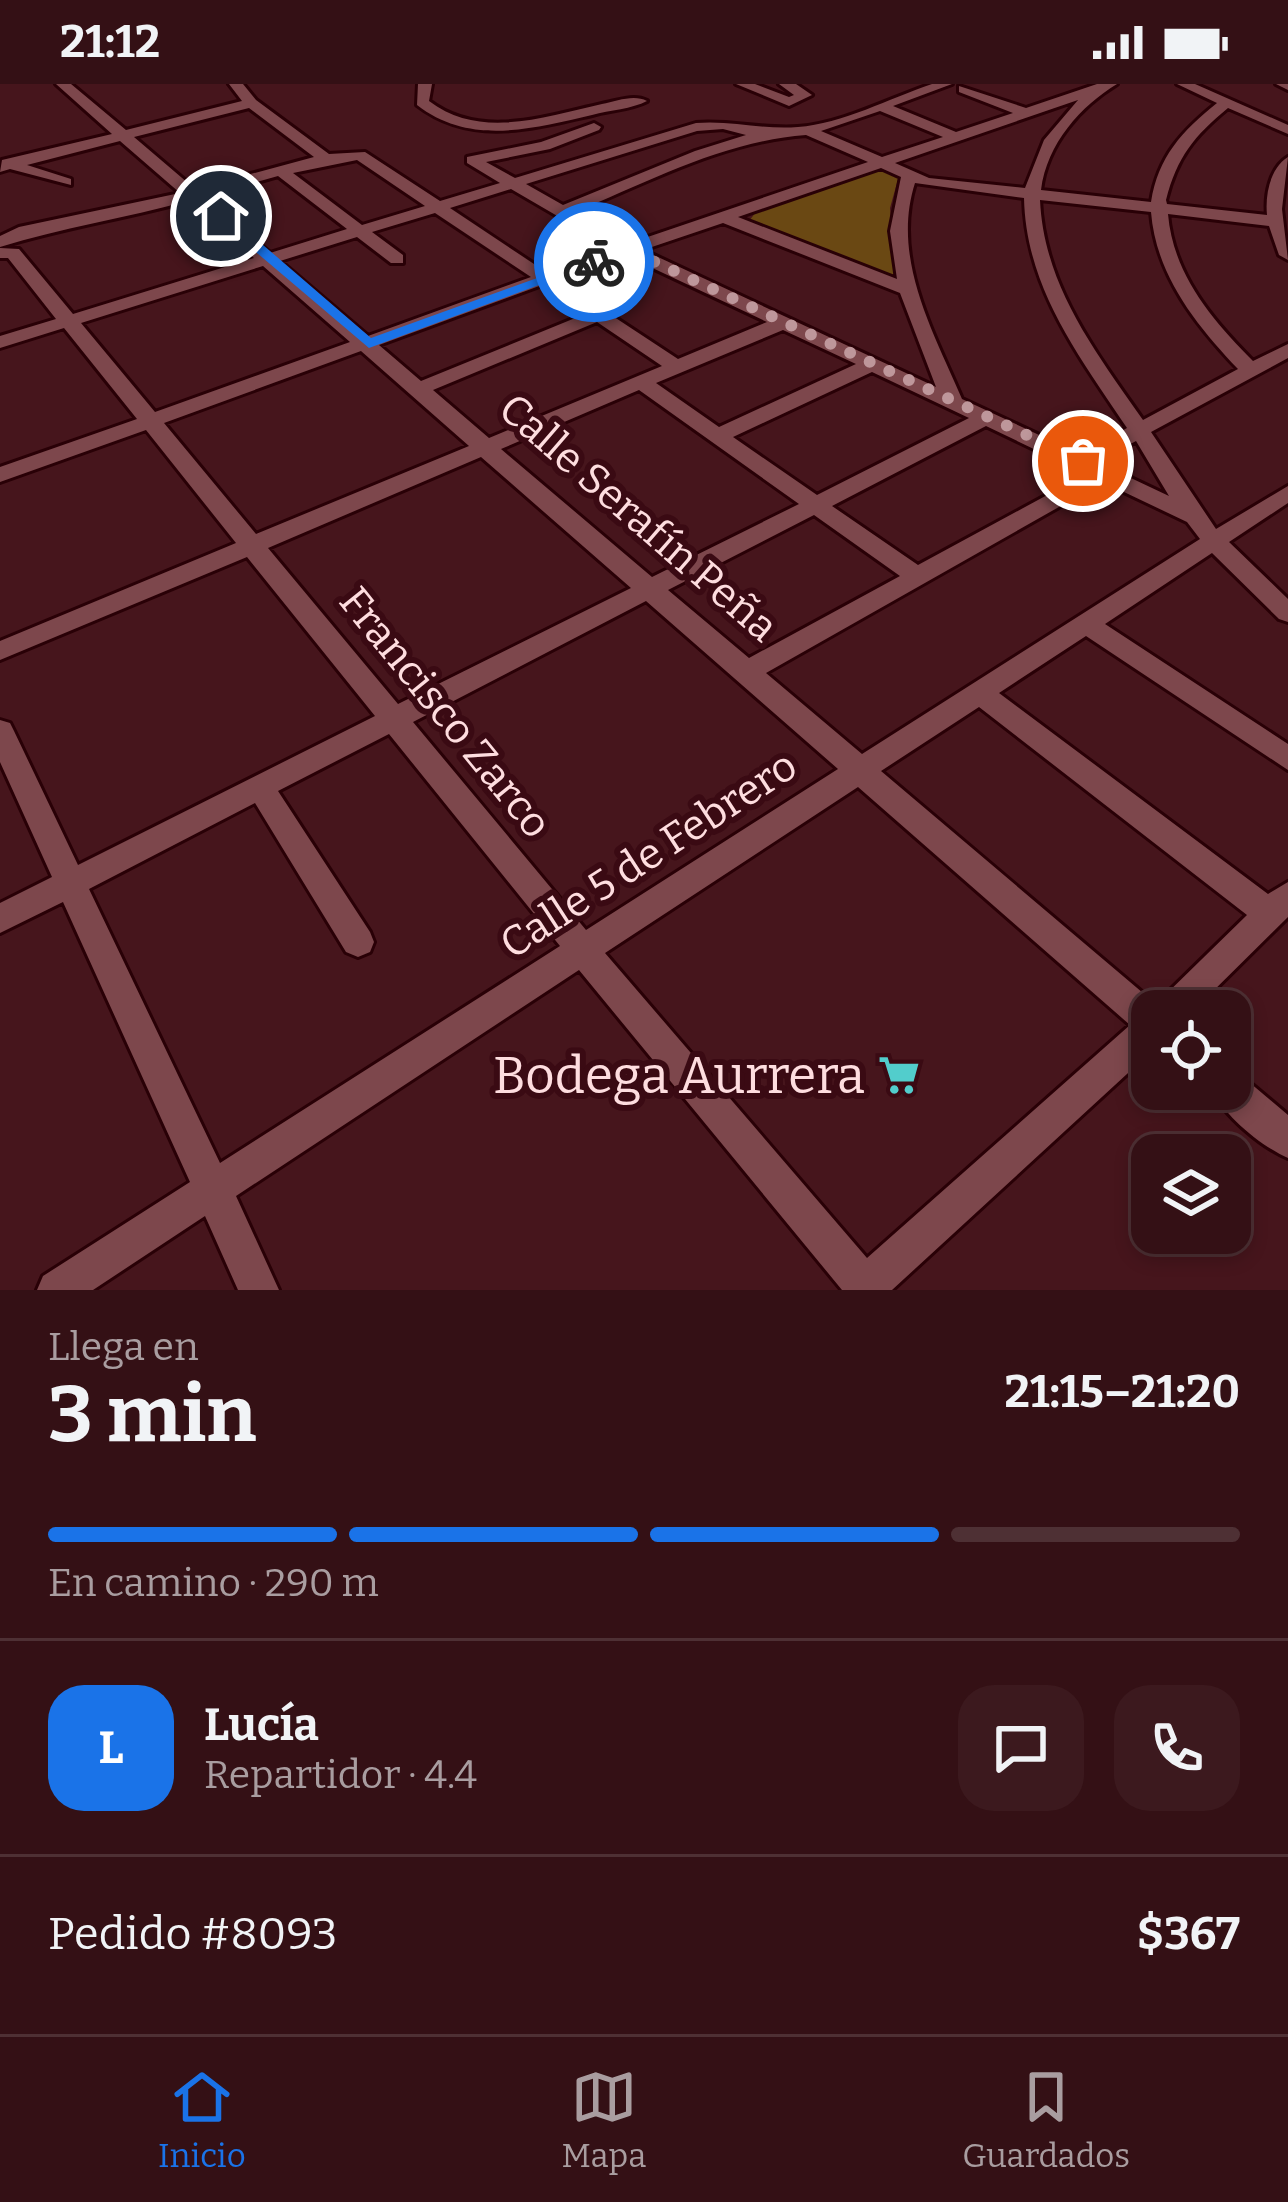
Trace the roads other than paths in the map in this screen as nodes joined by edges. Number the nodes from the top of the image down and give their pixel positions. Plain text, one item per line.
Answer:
1 (63, 84) edge
2 (236, 84) edge
3 (425, 84) edge
4 (743, 84) edge
5 (786, 84) edge
6 (945, 84) edge
7 (1184, 84) edge
8 (1094, 86) edge
9 (964, 89) dead end
10 (789, 102) junction
11 (1227, 102) junction
12 (251, 103) junction
13 (880, 106) junction
14 (1026, 112) junction
15 (814, 129) junction
16 (1287, 129) edge
17 (122, 133) junction
18 (763, 134) junction
19 (956, 136) junction
20 (326, 159) junction
21 (881, 163) junction
22 (4, 164) edge
23 (280, 171) junction
24 (1285, 172) edge
25 (909, 176) junction
26 (65, 182) dead end
27 (516, 186) junction
28 (196, 194) junction
29 (1032, 194) junction
30 (442, 208) junction
31 (1156, 208) junction
32 (559, 213) junction
33 (723, 217) junction
34 (1272, 221) junction
35 (364, 232) junction
36 (0, 242) edge
37 (629, 250) junction
38 (0, 253) edge
39 (1288, 255) edge
40 (397, 259) dead end
41 (273, 260) junction
42 (543, 279) junction
43 (908, 290) junction
44 (598, 315) junction
45 (68, 322) junction
46 (782, 323) junction
47 (0, 342) edge
48 (369, 344) junction
49 (1288, 350) edge
50 (873, 364) junction
51 (678, 368) junction
52 (1250, 370) junction
53 (642, 383) junction
54 (421, 388) junction
55 (952, 400) junction
56 (988, 416) junction
57 (152, 423) junction
58 (1139, 429) junction
59 (717, 436) junction
60 (489, 447) junction
61 (1094, 466) junction
62 (0, 475) edge
63 (1288, 493) edge
64 (818, 506) junction
65 (1206, 530) junction
66 (253, 546) junction
67 (917, 576) junction
68 (654, 590) junction
69 (1288, 614) edge
70 (1087, 624) junction
71 (0, 651) edge
72 (747, 670) junction
73 (978, 692) junction
74 (394, 718) junction
75 (0, 731) edge
76 (1288, 759) edge
77 (859, 767) junction
78 (260, 787) junction
79 (73, 882) junction
80 (1279, 905) edge
81 (0, 919) edge
82 (358, 942) dead end
83 (581, 948) junction
84 (1192, 990) edge
85 (1131, 1007) edge
86 (1131, 1044) edge
87 (1251, 1107) edge
88 (1288, 1139) edge
89 (212, 1187) junction
90 (866, 1289) edge
91 (56, 1290) edge
92 (259, 1290) edge

1 - 17 street, Calle Serafín Peña
2 - 12 street
3 - 27 street
4 - 10 street
5 - 10 street
6 - 13 street
7 - 11 street
8 - 14 street
8 - 29 street
9 - 14 street
10 - 15 street
11 - 16 street
11 - 31 street
12 - 17 street
12 - 20 street
13 - 15 street
13 - 19 street
14 - 19 street
15 - 18 street
15 - 21 street
17 - 22 street
17 - 28 street, Calle Serafín Peña
18 - 27 street
18 - 32 street
19 - 21 street
20 - 23 street
20 - 30 street
21 - 25 street
21 - 33 street
22 - 26 street
23 - 28 street
23 - 35 street
24 - 34 street
25 - 29 street
25 - 43 street
27 - 30 street
27 - 32 street
28 - 36 street
28 - 41 street, Calle Serafín Peña
29 - 31 street
29 - 58 street
30 - 35 street
30 - 42 street
31 - 34 street
31 - 52 street
32 - 37 street
33 - 37 street
33 - 43 street
34 - 39 street
35 - 40 street
35 - 41 street
37 - 42 street
37 - 46 street
38 - 45 street, Francisco Zarco
41 - 45 street
41 - 48 street, Calle Serafín Peña
42 - 44 street
42 - 48 street
43 - 55 street
44 - 51 street
44 - 54 street
45 - 47 street
45 - 57 street, Francisco Zarco
46 - 50 street
46 - 51 street
48 - 54 street, Calle Serafín Peña
48 - 57 street
49 - 52 street
50 - 55 street
50 - 59 street
51 - 53 street
52 - 58 street
53 - 59 street
53 - 60 street
54 - 60 street, Calle Serafín Peña
55 - 56 street
56 - 61 street
56 - 64 street
57 - 62 street
57 - 66 street, Francisco Zarco
58 - 61 street
58 - 65 street
59 - 64 street
60 - 66 street
60 - 68 street, Calle Serafín Peña
61 - 65 street
61 - 67 street
63 - 65 street, Calle 5 de Febrero
64 - 67 street
64 - 68 street
65 - 69 street
65 - 70 street, Calle 5 de Febrero
66 - 71 street
66 - 74 street, Francisco Zarco
67 - 72 street
68 - 72 street, Calle Serafín Peña
68 - 74 street
70 - 73 street, Calle 5 de Febrero
70 - 76 street
72 - 77 street, Calle Serafín Peña
73 - 77 street, Calle 5 de Febrero
73 - 80 street
74 - 78 street
74 - 83 street, Francisco Zarco
75 - 79 street
77 - 83 street, Calle 5 de Febrero
77 - 85 street, Calle Serafín Peña
78 - 79 street
78 - 82 street
79 - 81 street
79 - 89 street
80 - 84 street
83 - 89 street, Calle 5 de Febrero
83 - 90 street, Francisco Zarco
86 - 90 street
87 - 88 street
89 - 91 street, Calle 5 de Febrero
89 - 92 street

